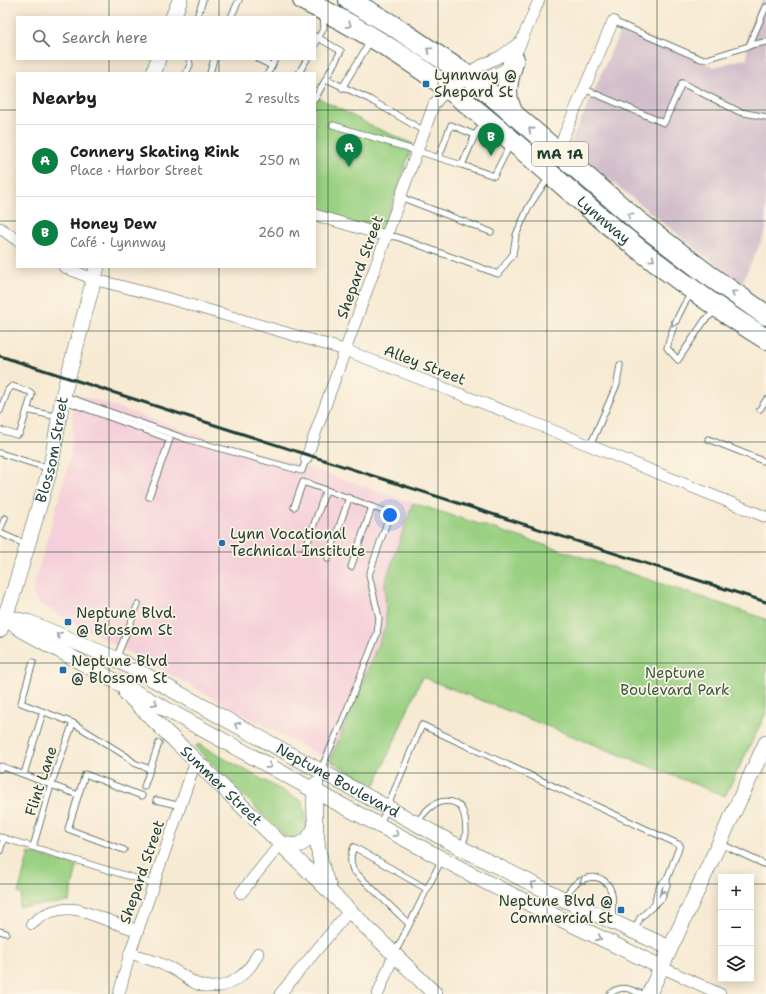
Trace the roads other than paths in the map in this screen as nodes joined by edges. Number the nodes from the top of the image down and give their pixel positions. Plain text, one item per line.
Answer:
1 (180, 0) edge
2 (204, 0) edge
3 (237, 0) edge
4 (302, 0) edge
5 (349, 0) edge
6 (539, 0) edge
7 (766, 7) edge
8 (323, 10) junction
9 (173, 16) edge
10 (197, 16) edge
11 (231, 16) edge
12 (613, 20) joint
13 (317, 37) edge
14 (373, 38) junction
15 (766, 42) edge
16 (749, 46) junction
17 (517, 50) junction
18 (158, 60) edge
19 (189, 60) edge
20 (214, 60) edge
21 (260, 60) edge
22 (275, 60) edge
23 (306, 60) edge
24 (272, 66) junction
25 (154, 72) edge
26 (186, 72) edge
27 (210, 72) edge
28 (269, 72) edge
29 (300, 72) edge
30 (469, 77) junction
31 (326, 80) junction
32 (342, 88) junction
33 (584, 89) junction
34 (450, 90) junction
35 (316, 97) edge
36 (514, 115) junction
37 (766, 117) edge
38 (333, 125) dead end
39 (480, 127) junction
40 (424, 131) junction
41 (512, 141) junction
42 (417, 150) junction
43 (556, 152) junction
44 (438, 157) junction
45 (462, 165) junction
46 (552, 176) junction
47 (400, 197) junction
48 (316, 215) edge
49 (0, 228) edge
50 (491, 232) dead end
51 (386, 236) junction
52 (16, 239) edge
53 (69, 268) edge
54 (95, 273) edge
55 (693, 290) junction
56 (719, 308) junction
57 (766, 315) edge
58 (766, 339) edge
59 (345, 350) junction
60 (620, 365) dead end
61 (62, 398) junction
62 (766, 400) edge
63 (760, 409) dead end
64 (27, 410) junction
65 (0, 412) edge
66 (59, 417) junction
67 (0, 430) edge
68 (708, 439) dead end
69 (590, 446) junction
70 (0, 453) edge
71 (306, 459) joint
72 (766, 462) edge
73 (50, 469) junction
74 (326, 490) junction
75 (149, 497) dead end
76 (349, 498) junction
77 (294, 507) dead end
78 (372, 507) junction
79 (766, 517) edge
80 (5, 518) dead end
81 (0, 532) edge
82 (28, 545) junction
83 (305, 550) dead end
84 (328, 559) dead end
85 (351, 567) dead end
86 (138, 604) dead end
87 (2, 621) edge
88 (116, 659) junction
89 (33, 662) dead end
90 (109, 678) junction
91 (43, 712) junction
92 (73, 723) junction
93 (159, 743) dead end
94 (766, 743) edge
95 (196, 760) junction
96 (0, 767) edge
97 (150, 769) junction
98 (320, 772) junction
99 (24, 774) junction
100 (52, 785) junction
101 (144, 787) dead end
102 (315, 791) junction
103 (78, 795) junction
104 (142, 796) dead end
105 (156, 800) dead end
106 (181, 806) junction
107 (387, 808) junction
108 (416, 824) junction
109 (316, 826) junction
110 (380, 826) junction
111 (2, 838) edge
112 (280, 843) junction
113 (719, 843) junction
114 (33, 847) junction
115 (462, 848) junction
116 (124, 850) dead end
117 (0, 851) edge
118 (442, 859) junction
119 (766, 865) edge
120 (154, 884) junction
121 (427, 890) junction
122 (241, 893) dead end
123 (334, 894) junction
124 (563, 899) junction
125 (350, 910) junction
126 (612, 921) junction
127 (32, 924) dead end
128 (409, 924) junction
129 (138, 931) junction
130 (634, 931) junction
131 (670, 948) junction
132 (130, 953) junction
133 (258, 953) dead end
134 (394, 954) junction
135 (661, 967) junction
136 (118, 994) edge
137 (280, 994) edge
138 (378, 994) edge
139 (435, 994) edge
140 (610, 994) edge
141 (641, 994) edge
142 (649, 994) edge
143 (720, 994) edge

1 - 9 street
2 - 10 lane
3 - 11 lane
4 - 8 highway, Lynnway / MA 1A
30 -> 5 highway, Lynnway / MA 1A
6 - 17 street
7 - 16 lane
8 - 13 lane
8 -> 14 highway, Lynnway / MA 1A
12 - 16 lane
12 - 33 street
13 - 31 lane
14 - 32 lane
14 - 34 highway, Lynnway / MA 1A
15 - 16 lane
17 - 30 street
17 - 30 street
17 - 36 highway
18 - 25 street
19 - 26 lane
20 - 27 lane
21 - 24 lane
22 - 24 lane
23 - 29 lane
24 - 28 lane
30 - 34 street
30 - 36 highway, Lynnway / MA 1A
31 - 32 lane
31 - 35 lane
32 - 40 lane
33 - 37 lane
33 - 43 street
34 - 39 highway, Lynnway / MA 1A
34 - 40 street, Shepard Street
43 -> 36 highway, Lynnway / MA 1A
38 - 42 lane
39 - 41 highway, Lynnway / MA 1A
39 - 44 lane
39 - 45 lane
40 - 42 street, Shepard Street
41 - 45 lane
41 - 46 highway, Lynnway / MA 1A
42 - 44 lane
42 - 47 street, Shepard Street
57 -> 43 highway, Lynnway / MA 1A
44 - 45 lane
46 - 51 lane
46 -> 55 highway, Lynnway / MA 1A
47 - 50 lane
47 - 51 street, Shepard Street
48 - 51 street
49 - 52 street
51 - 59 street, Shepard Street
53 - 54 street, Alley Street
54 - 59 street, Alley Street
54 - 61 street, Blossom Street
55 - 56 highway, Lynnway / MA 1A
55 -> 56 lane
56 - 58 highway, Lynnway / MA 1A
59 - 69 street, Alley Street
59 - 71 street, Shepard Street
60 - 69 lane
61 - 66 street, Blossom Street
61 - 71 lane
61 - 75 lane
62 - 63 lane
64 - 65 lane
64 - 66 lane
64 - 67 lane
66 - 73 street, Blossom Street
68 - 72 lane
69 - 79 street, Alley Street
70 - 73 lane
73 - 82 street, Blossom Street
74 - 76 lane
74 - 77 lane
74 - 83 lane
76 - 78 lane
76 - 84 lane
78 - 85 lane
78 - 98 lane
80 - 81 lane
81 - 82 lane
82 - 87 street, Blossom Street
86 - 88 lane
88 -> 87 street, Neptune Boulevard
87 - 90 street, Neptune Boulevard
98 -> 88 street, Neptune Boulevard
89 - 91 lane
90 - 95 street, Summer Street
90 -> 102 street, Neptune Boulevard
91 - 92 lane
91 - 99 lane
92 - 97 lane
92 - 100 lane, Flint Lane
93 - 97 lane
94 - 113 street
95 - 106 street, Shepard Street
95 - 112 street, Summer Street
96 - 99 lane
97 - 101 lane
98 - 102 street, Summer Street
98 - 107 street, Neptune Boulevard
99 - 100 lane
100 - 103 lane
100 - 114 lane, Flint Lane
102 - 109 street, Summer Street
102 - 110 street, Neptune Boulevard
103 - 104 lane
103 - 116 lane
105 - 106 lane
106 - 120 street, Shepard Street
107 - 108 street, Neptune Boulevard
107 - 110 lane
107 - 130 lane
108 - 115 street, Neptune Boulevard
108 - 115 lane
109 - 112 street
109 - 123 street, Summer Street
110 -> 118 street, Neptune Boulevard
111 - 114 lane
111 - 117 lane
112 - 122 street
112 - 123 street, Summer Street
113 - 119 lane
113 - 131 street
114 - 120 lane
124 -> 115 street, Neptune Boulevard
118 - 121 lane
118 -> 135 street, Neptune Boulevard
120 - 129 street, Shepard Street
121 - 128 lane
121 - 128 lane
123 - 125 street, Summer Street
124 - 126 street, Neptune Boulevard
126 -> 124 lane
125 - 134 street, Summer Street
125 - 137 street
126 - 130 street, Neptune Boulevard
127 - 129 street
128 - 134 lane
129 - 132 street, Shepard Street
130 - 131 street, Neptune Boulevard
131 - 135 street
132 - 133 street
132 - 136 street, Shepard Street
134 - 138 street
134 - 139 street, Summer Street
135 - 142 street
135 - 143 street
140 - 141 lane

